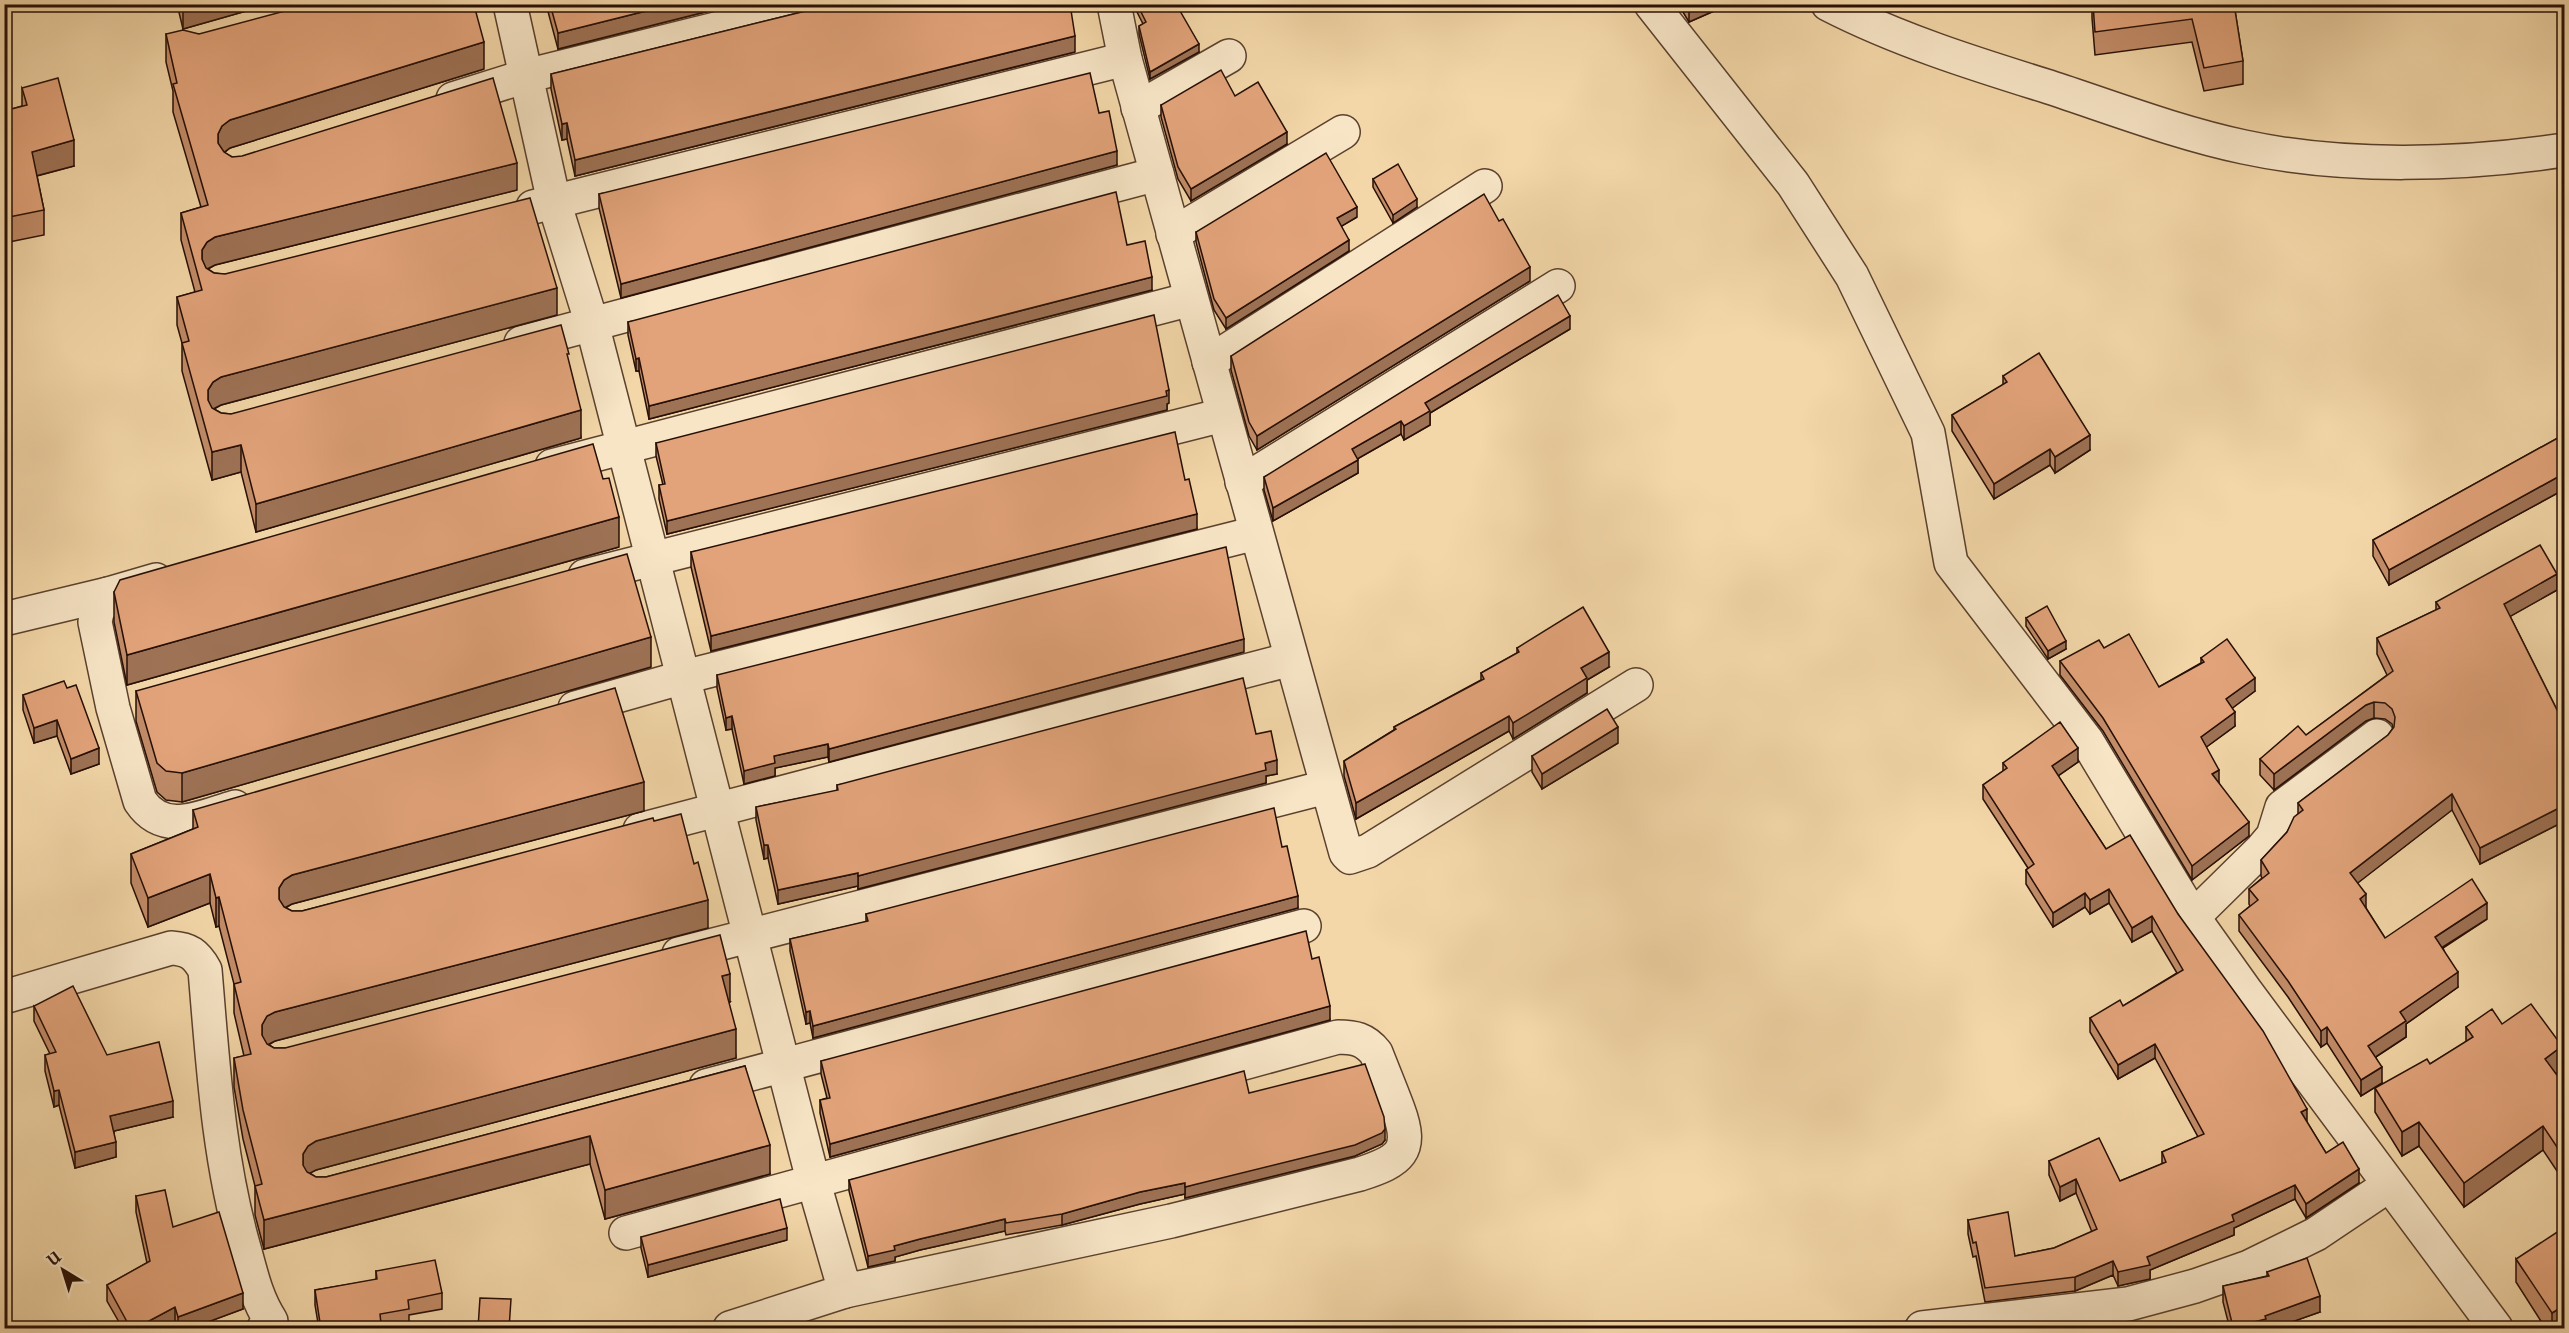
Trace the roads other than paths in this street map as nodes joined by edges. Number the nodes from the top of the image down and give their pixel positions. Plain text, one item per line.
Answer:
1 (510, 4) edge
2 (817, 4) edge
3 (1114, 4) edge
4 (1651, 4) edge
5 (1828, 4) edge
6 (1229, 56) dead end
7 (1125, 59) junction
8 (526, 76) junction
9 (425, 107) edge
10 (1138, 108) junction
11 (1343, 132) dead end
12 (2565, 150) edge
13 (1157, 174) junction
14 (1485, 186) dead end
15 (554, 202) junction
16 (508, 213) edge
17 (1173, 234) junction
18 (1558, 286) dead end
19 (1191, 299) junction
20 (592, 324) junction
21 (489, 352) edge
22 (1209, 362) junction
23 (1223, 415) junction
24 (624, 445) junction
25 (522, 474) edge
26 (1242, 482) junction
27 (1256, 533) junction
28 (652, 557) junction
29 (183, 572) edge
30 (561, 583) edge
31 (108, 594) junction
32 (4, 620) edge
33 (1291, 659) junction
34 (684, 677) junction
35 (1636, 685) dead end
36 (547, 717) edge
37 (2377, 736) dead end
38 (1326, 787) junction
39 (262, 799) edge
40 (718, 809) junction
41 (615, 836) edge
42 (2193, 916) junction
43 (1305, 926) dead end
44 (750, 935) junction
45 (647, 962) edge
46 (4, 997) edge
47 (784, 1065) junction
48 (680, 1093) edge
49 (813, 1180) junction
50 (2389, 1185) junction
51 (626, 1233) dead end
52 (845, 1291) junction
53 (264, 1329) edge
54 (730, 1329) edge
55 (1922, 1329) edge
56 (2496, 1329) edge

1 - 8 street
2 - 8 street
3 - 7 street
4 - 42 street
5 - 12 street
6 - 10 street
7 - 10 street
7 - 15 street
8 - 9 street
8 - 15 street
10 - 13 street
11 - 17 street
13 - 17 street
13 - 20 street
14 - 22 street
15 - 16 street
15 - 20 street
17 - 19 street
18 - 26 street
19 - 22 street
19 - 24 street
20 - 21 street
20 - 24 street
22 - 23 street
23 - 26 street
23 - 28 street
24 - 25 street
24 - 28 street
26 - 27 street
27 - 33 street
27 - 34 street
28 - 30 street
28 - 34 street
29 - 31 street
31 - 32 street
31 - 39 street
33 - 38 street
33 - 40 street
34 - 36 street
34 - 40 street
35 - 38 street
37 - 42 street
38 - 44 street
40 - 41 street
40 - 44 street
42 - 50 street
43 - 47 street
44 - 45 street
44 - 47 street
46 - 53 street
47 - 48 street
47 - 49 street
49 - 51 street
49 - 52 street
49 - 52 street
50 - 55 street
50 - 56 street
52 - 54 street

